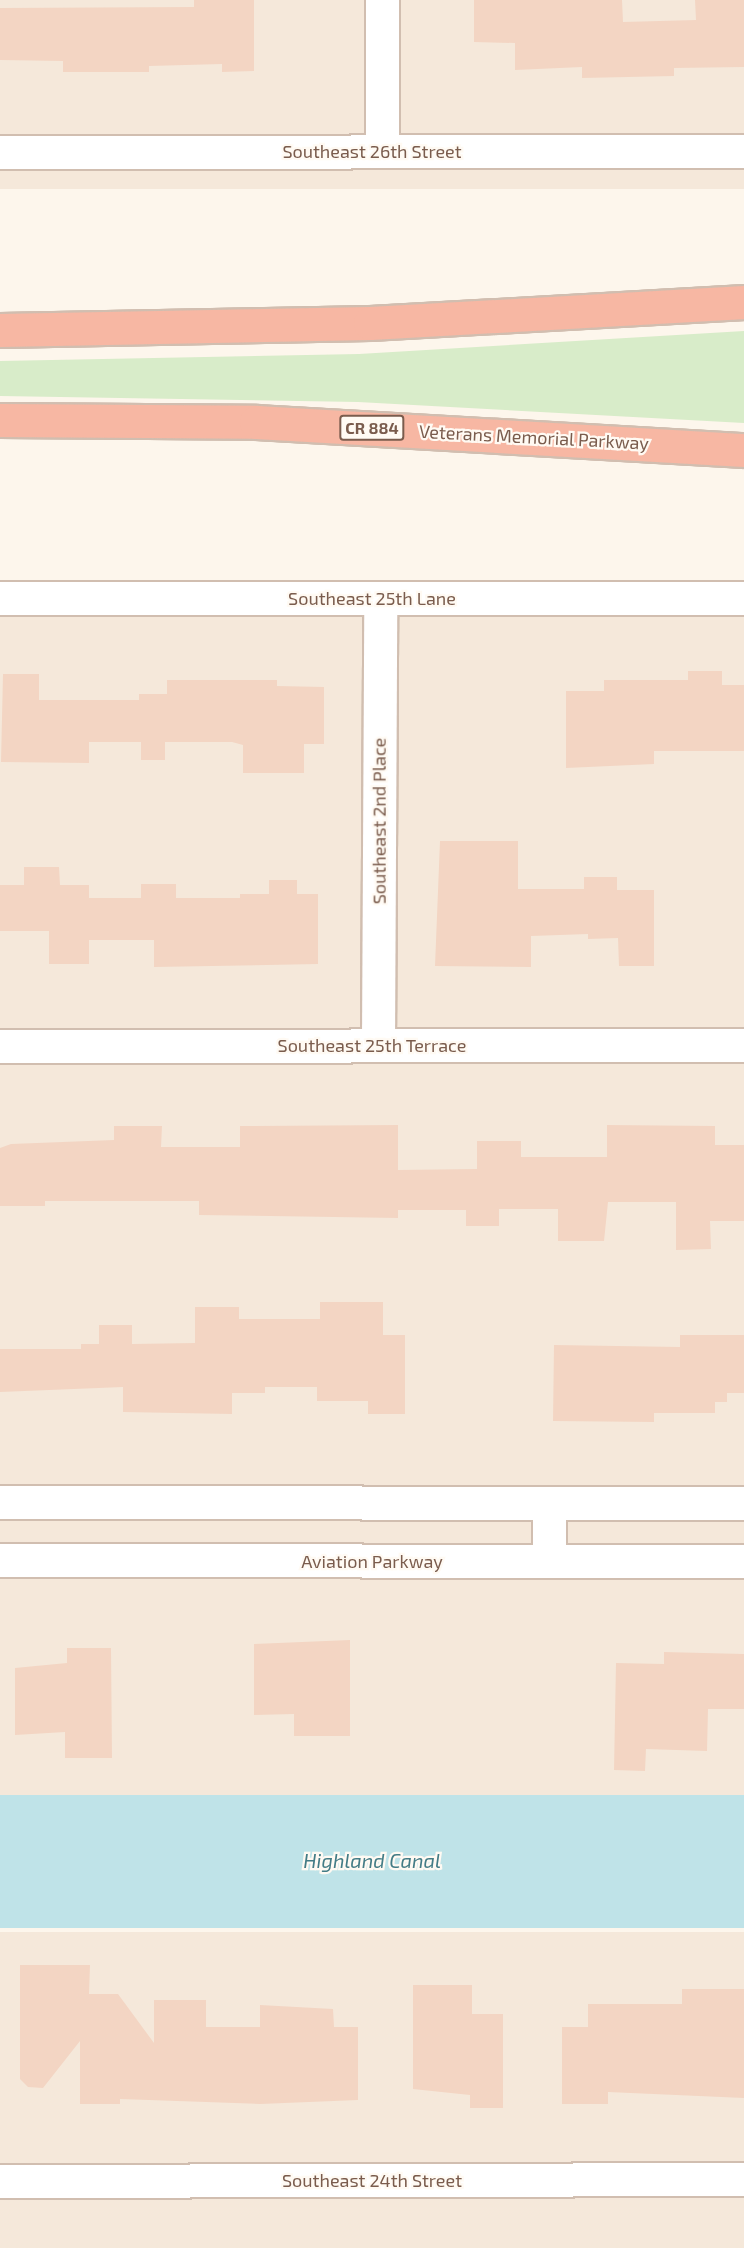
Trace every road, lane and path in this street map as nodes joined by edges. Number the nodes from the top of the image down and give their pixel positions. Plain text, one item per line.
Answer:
1 (382, 0) edge
2 (382, 150) junction
3 (744, 151) edge
4 (0, 152) edge
5 (744, 302) edge
6 (0, 330) edge
7 (0, 420) edge
8 (744, 450) edge
9 (0, 598) edge
10 (380, 598) junction
11 (744, 598) edge
12 (378, 1044) junction
13 (744, 1045) edge
14 (0, 1047) edge
15 (0, 1502) edge
16 (549, 1503) junction
17 (744, 1503) edge
18 (0, 1560) edge
19 (549, 1561) junction
20 (744, 1561) edge
21 (744, 2179) edge
22 (0, 2181) edge

1 - 2 street
2 - 3 street, Southeast 26th Street
2 - 4 street, Southeast 26th Street
5 - 6 highway
7 - 8 highway, Veterans Memorial Parkway / CR 884
9 - 10 street, Southeast 25th Lane
10 - 11 street, Southeast 25th Lane
10 - 12 street, Southeast 2nd Place
12 - 13 street, Southeast 25th Terrace
12 - 14 street, Southeast 25th Terrace
15 - 16 street
16 - 17 street
16 - 19 street
18 - 19 street, Aviation Parkway
19 - 20 street, Aviation Parkway
21 - 22 street, Southeast 24th Street

